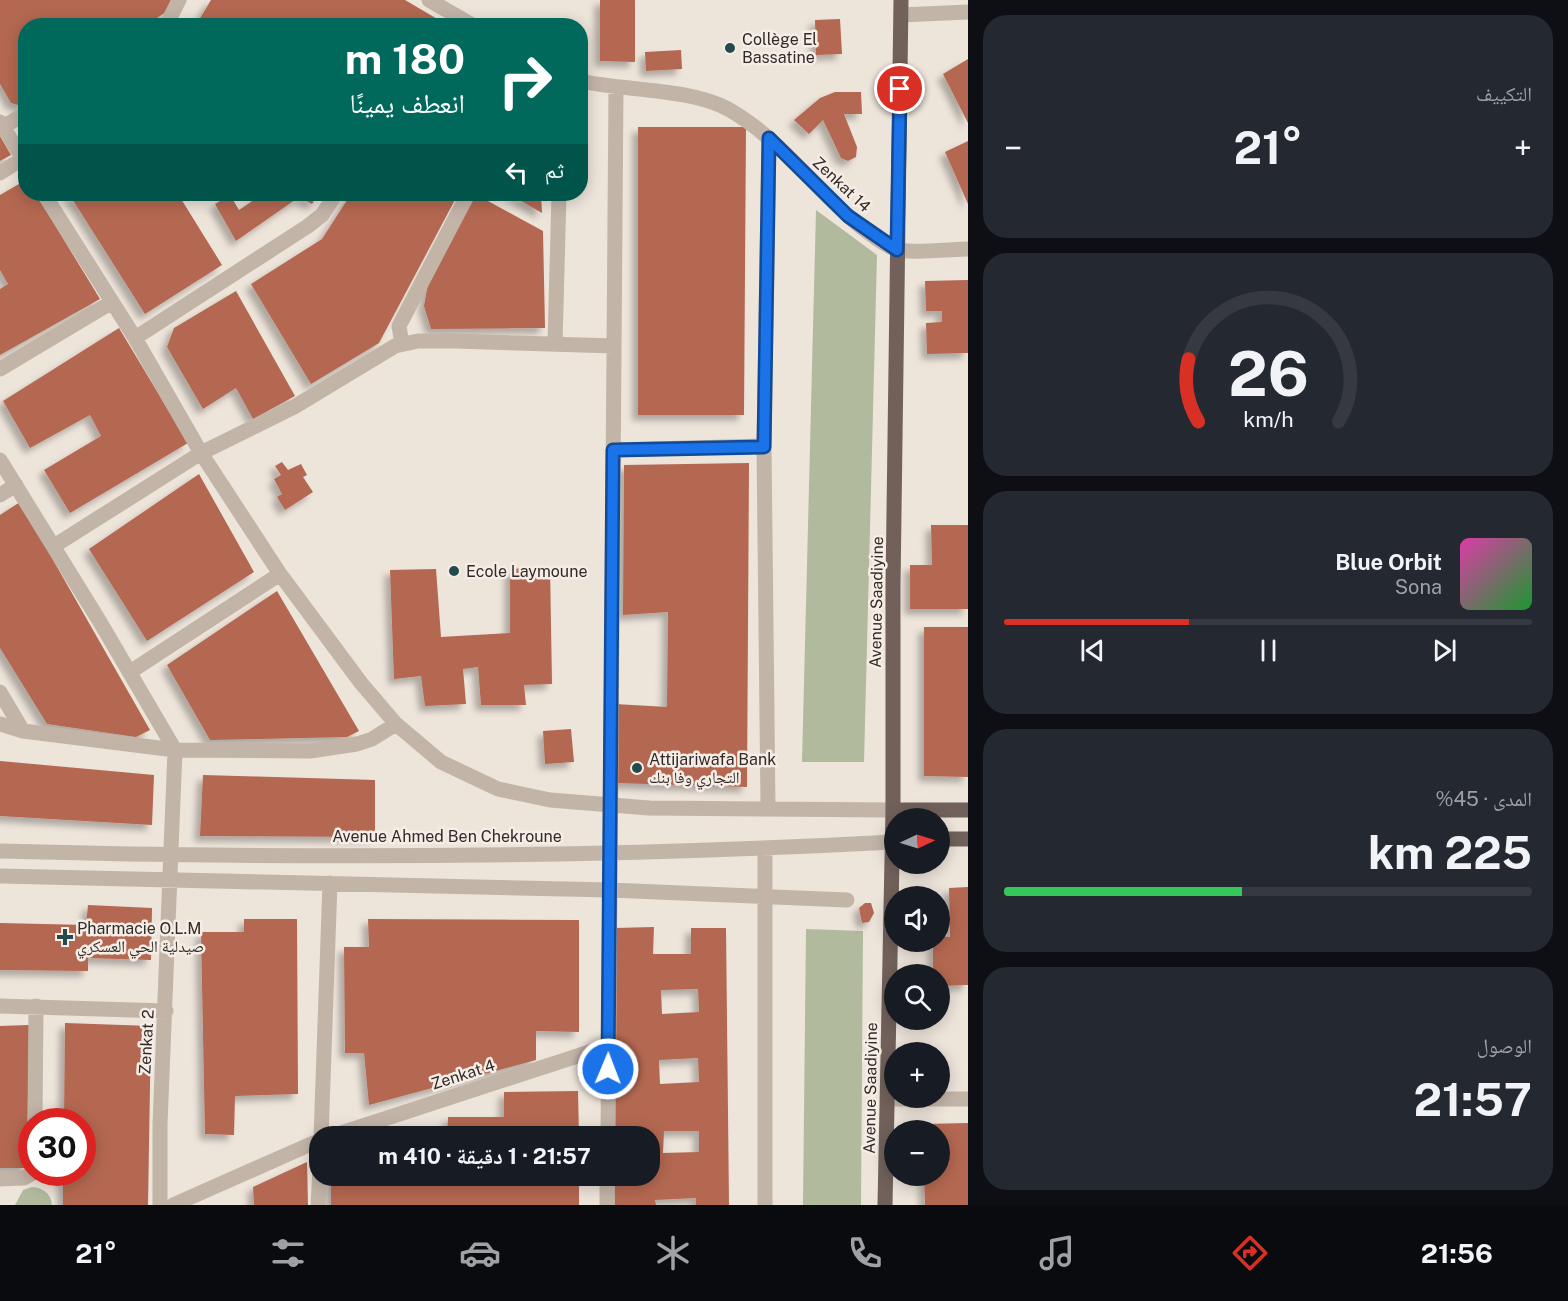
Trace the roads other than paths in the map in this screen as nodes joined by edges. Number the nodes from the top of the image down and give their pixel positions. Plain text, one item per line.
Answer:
1 (179, 0) edge
2 (429, 0) edge
3 (901, 8) edge
4 (968, 12) edge
5 (171, 18) edge
6 (448, 18) edge
7 (588, 83) edge
8 (616, 89) junction
9 (18, 117) edge
10 (2, 125) edge
11 (769, 138) junction
12 (18, 152) edge
13 (18, 165) edge
14 (0, 173) edge
15 (48, 201) edge
16 (331, 201) edge
17 (464, 201) edge
18 (559, 201) edge
19 (968, 249) edge
20 (897, 250) junction
21 (112, 302) junction
22 (135, 338) junction
23 (402, 344) junction
24 (555, 344) junction
25 (614, 346) junction
26 (0, 369) edge
27 (764, 447) junction
28 (613, 450) junction
29 (201, 453) junction
30 (0, 460) edge
31 (16, 485) junction
32 (0, 495) edge
33 (54, 546) junction
34 (280, 574) junction
35 (130, 672) junction
36 (0, 692) edge
37 (0, 724) edge
38 (396, 724) junction
39 (23, 731) junction
40 (175, 750) junction
41 (610, 806) junction
42 (768, 807) junction
43 (893, 808) edge
44 (884, 810) edge
45 (950, 810) edge
46 (968, 810) edge
47 (950, 839) edge
48 (968, 839) edge
49 (884, 842) edge
50 (765, 849) junction
51 (0, 851) edge
52 (610, 854) junction
53 (170, 855) junction
54 (892, 874) edge
55 (0, 876) edge
56 (169, 881) junction
57 (330, 883) junction
58 (610, 890) junction
59 (766, 897) junction
60 (847, 900) dead end
61 (0, 1006) edge
62 (36, 1006) junction
63 (166, 1011) junction
64 (889, 1042) edge
65 (609, 1046) junction
66 (950, 1099) edge
67 (968, 1099) edge
68 (35, 1108) edge
69 (888, 1108) edge
70 (321, 1126) edge
71 (363, 1126) edge
72 (608, 1126) edge
73 (309, 1144) edge
74 (18, 1178) edge
75 (0, 1179) edge
76 (319, 1186) edge
77 (608, 1186) edge
78 (160, 1205) edge
79 (173, 1205) edge
80 (318, 1205) edge
81 (607, 1205) edge
82 (765, 1205) edge
83 (885, 1205) edge

1 - 5 street
2 - 6 street
3 - 4 street
3 - 20 main road, Avenue Saadiyine
7 - 8 street, Zenkat 14
8 - 11 street, Zenkat 14
8 - 25 street
9 - 10 street
10 - 12 street
11 - 20 street, Zenkat 14
11 - 27 street
13 - 14 street
15 - 21 street
16 - 22 street
17 - 23 street
18 - 24 street
19 - 20 street
20 - 43 main road, Avenue Saadiyine
21 - 22 street
21 - 26 street
22 - 29 street
23 - 24 street
23 - 29 street
24 - 25 street
25 - 28 street
27 - 28 street
27 - 42 street
28 - 41 street
29 - 33 street
29 - 34 street
30 - 31 street
31 - 32 street
31 - 33 street
33 - 35 street
34 - 35 street
34 - 38 street
35 - 40 street
36 - 39 street
37 - 39 street
38 - 40 street
38 - 41 street
39 - 40 street
40 - 53 street, Zenkat 2
41 - 42 street
41 - 52 street
42 - 44 street
45 - 46 main road
47 - 48 main road
49 - 50 street, Avenue Ahmed Ben Chekroune
50 - 52 street, Avenue Ahmed Ben Chekroune
50 - 59 street
51 - 53 street, Avenue Ahmed Ben Chekroune
52 - 53 street, Avenue Ahmed Ben Chekroune
52 - 58 street
53 - 56 street, Zenkat 2
54 - 64 main road, Avenue Saadiyine
55 - 56 street
56 - 57 street
56 - 63 street, Zenkat 2
57 - 58 street
57 - 70 street
58 - 59 street
58 - 65 street
59 - 60 street
59 - 82 street
61 - 62 street
62 - 63 street
62 - 68 street
63 - 78 street, Zenkat 2
65 - 71 street, Zenkat 4
65 - 72 street
66 - 67 street
69 - 83 main road, Avenue Saadiyine
73 - 79 street
74 - 75 street
76 - 80 street
77 - 81 street

